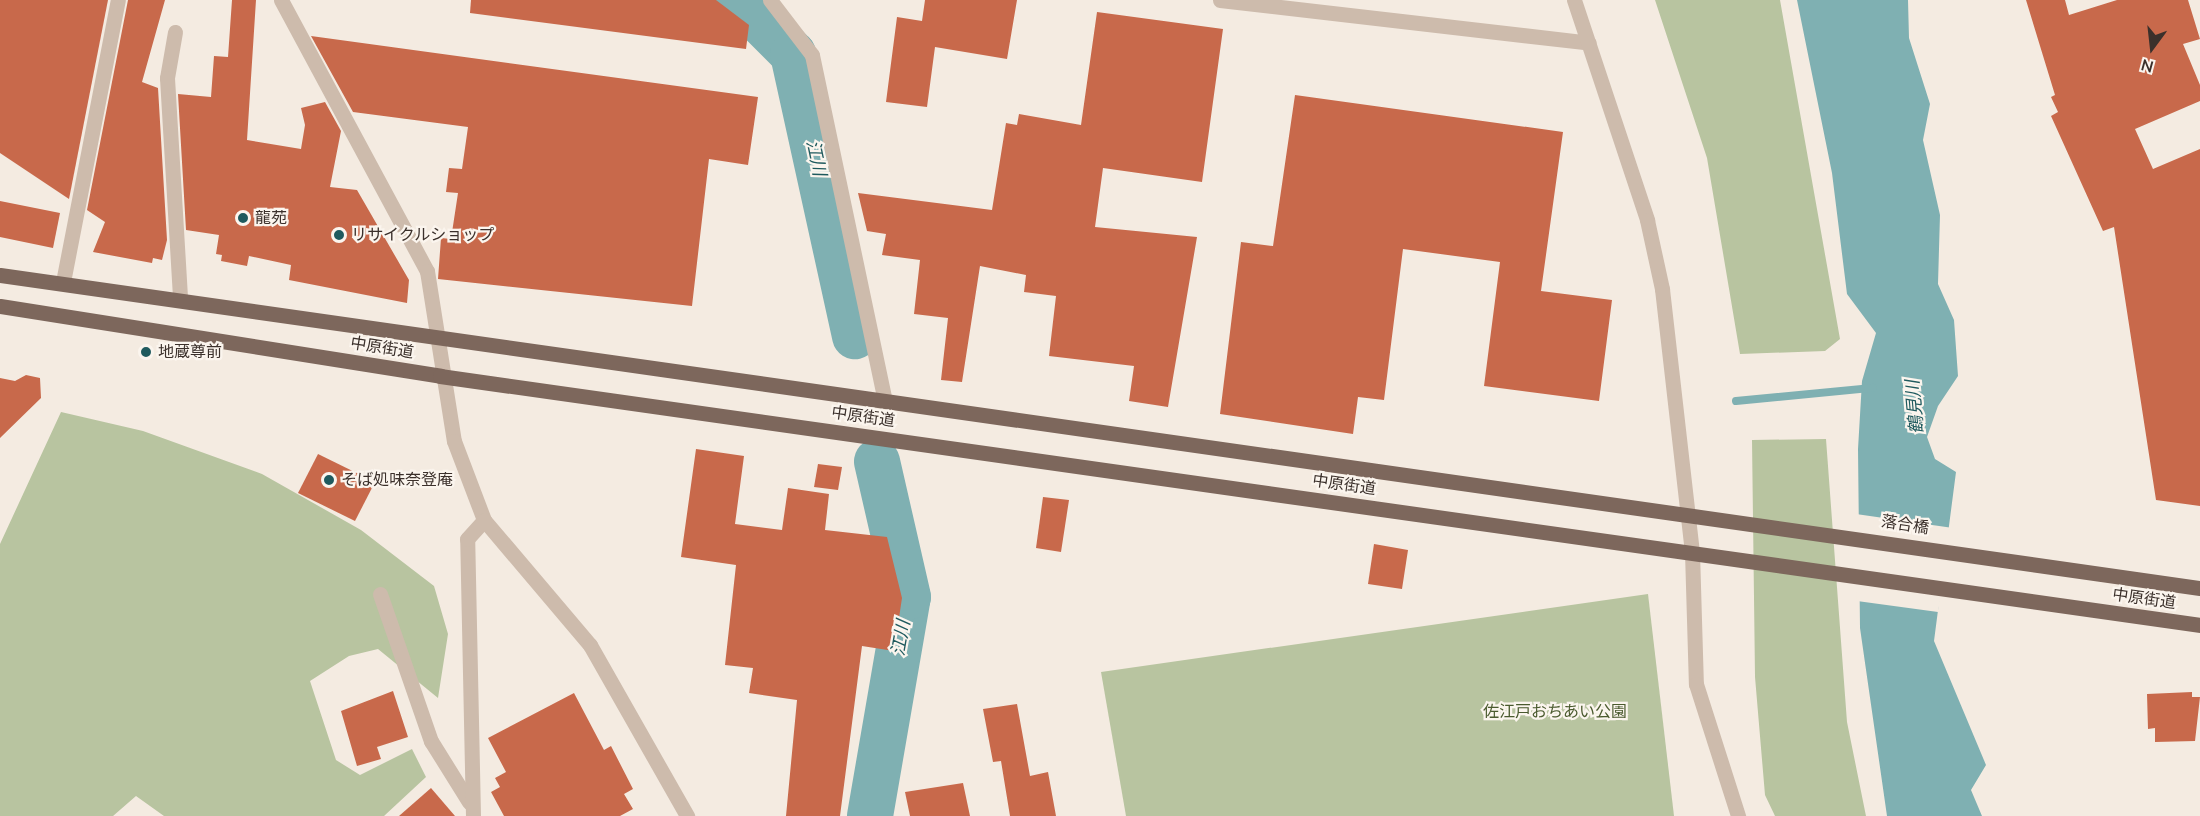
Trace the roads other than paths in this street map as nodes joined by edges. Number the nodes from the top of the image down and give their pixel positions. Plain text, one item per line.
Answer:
1 (118, 0) edge
2 (281, 0) edge
3 (770, 0) edge
4 (1221, 0) edge
5 (1574, 0) edge
6 (175, 32) dead end
7 (1589, 43) junction
8 (0, 275) edge
9 (63, 282) junction
10 (180, 298) junction
11 (0, 306) edge
12 (434, 334) junction
13 (440, 376) junction
14 (884, 398) junction
15 (1686, 510) junction
16 (1718, 515) joint
17 (484, 520) junction
18 (1692, 552) junction
19 (2085, 571) joint
20 (2200, 588) edge
21 (380, 594) dead end
22 (2200, 626) edge
23 (471, 809) edge
24 (687, 816) edge
25 (1738, 816) edge

1 - 9 street
2 - 12 street
3 - 14 street
4 - 7 street
5 - 7 street
6 - 10 street
7 - 15 street
8 - 9 main road, 中原街道
9 - 10 main road, 中原街道
10 - 12 main road, 中原街道
11 - 13 main road, 中原街道
12 - 13 street
12 - 14 main road, 中原街道
13 - 17 street
13 - 18 main road, 中原街道
14 - 15 main road, 中原街道
15 - 16 main road, 中原街道
15 - 18 street
16 - 19 main road, 落合橋
17 - 23 street
17 - 24 street
18 - 22 main road, 中原街道
18 - 25 street
19 - 20 main road, 中原街道
21 - 23 street

